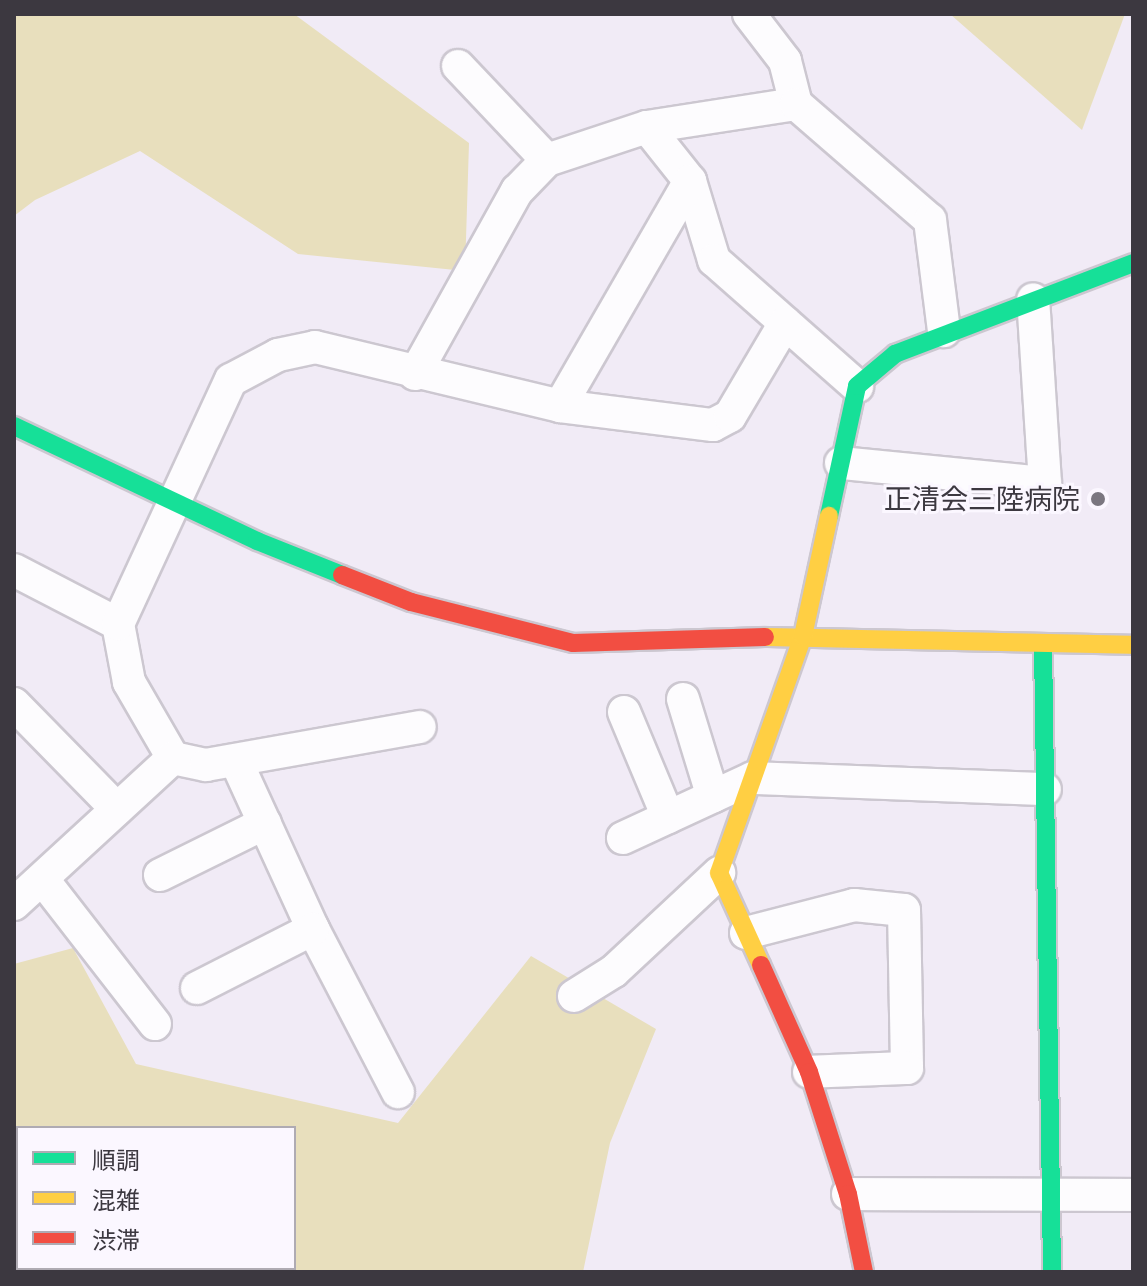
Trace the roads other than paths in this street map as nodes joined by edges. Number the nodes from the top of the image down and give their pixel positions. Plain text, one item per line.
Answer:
1 (749, 14) edge
2 (458, 66) dead end
3 (796, 104) junction
4 (647, 127) junction
5 (547, 160) junction
6 (690, 181) junction
7 (1133, 263) edge
8 (1033, 299) junction
9 (785, 323) junction
10 (944, 331) junction
11 (415, 374) junction
12 (857, 386) junction
13 (560, 406) junction
14 (14, 426) edge
15 (841, 463) junction
16 (174, 501) junction
17 (14, 570) edge
18 (118, 624) junction
19 (803, 636) junction
20 (1043, 643) junction
21 (1133, 645) edge
22 (683, 699) dead end
23 (14, 704) edge
24 (624, 712) dead end
25 (420, 727) dead end
26 (173, 758) junction
27 (236, 761) junction
28 (753, 778) junction
29 (1045, 789) junction
30 (713, 797) junction
31 (117, 809) junction
32 (668, 817) junction
33 (265, 823) junction
34 (623, 838) dead end
35 (719, 873) junction
36 (160, 875) dead end
37 (44, 881) junction
38 (14, 904) edge
39 (313, 929) junction
40 (746, 933) junction
41 (197, 988) dead end
42 (574, 996) dead end
43 (155, 1024) dead end
44 (809, 1072) junction
45 (398, 1092) dead end
46 (848, 1194) junction
47 (1133, 1195) edge
48 (1051, 1197) junction
49 (864, 1272) edge
50 (1052, 1272) edge

1 - 3 street
2 - 5 street
3 - 4 street
3 - 10 street
4 - 5 street
4 - 6 street
5 - 11 street
6 - 9 street
6 - 13 street
7 - 8 street
8 - 10 street
8 - 15 street
9 - 12 street
9 - 13 street
10 - 12 street
11 - 13 street
11 - 16 street
12 - 15 street
14 - 16 street
15 - 19 street
16 - 18 street
16 - 19 street
17 - 18 street
18 - 26 street
19 - 20 street
19 - 28 street
20 - 21 street
20 - 29 street
22 - 30 street
23 - 31 street
24 - 32 street
25 - 27 street
26 - 27 street
26 - 31 street
27 - 33 street
28 - 29 street
28 - 30 street
28 - 35 street
29 - 48 street
30 - 32 street
31 - 37 street
32 - 34 street
33 - 36 street
33 - 39 street
35 - 40 street
35 - 42 street
37 - 38 street
37 - 43 street
39 - 41 street
39 - 45 street
40 - 44 street
40 - 44 street
44 - 46 street
46 - 48 street
46 - 49 street
47 - 48 street
48 - 50 street

